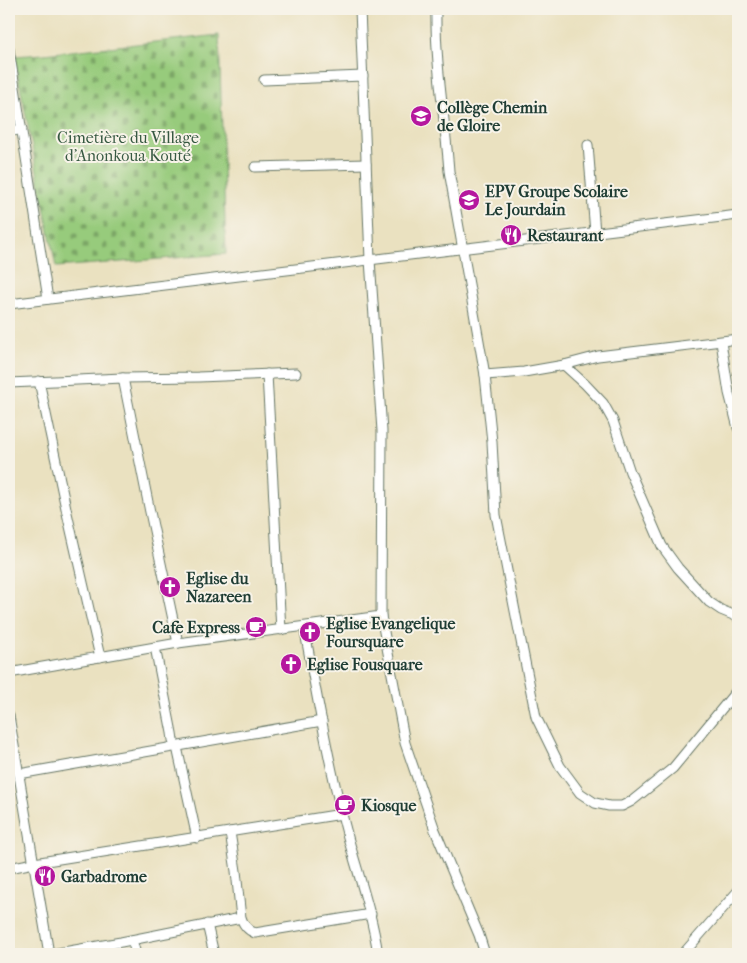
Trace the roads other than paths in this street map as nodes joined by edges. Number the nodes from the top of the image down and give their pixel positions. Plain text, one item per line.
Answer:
1 (360, 9) edge
2 (436, 9) edge
3 (9, 49) edge
4 (363, 76) junction
5 (264, 80) dead end
6 (22, 129) junction
7 (9, 132) edge
8 (588, 145) dead end
9 (366, 164) junction
10 (255, 167) dead end
11 (738, 215) edge
12 (595, 233) junction
13 (463, 249) junction
14 (370, 260) junction
15 (48, 299) junction
16 (9, 304) edge
17 (738, 340) edge
18 (721, 342) junction
19 (564, 365) junction
20 (296, 373) dead end
21 (267, 374) junction
22 (485, 375) junction
23 (124, 378) junction
24 (39, 381) junction
25 (9, 382) edge
26 (738, 428) edge
27 (381, 616) junction
28 (738, 617) edge
29 (304, 627) junction
30 (280, 630) junction
31 (178, 643) junction
32 (155, 647) junction
33 (100, 657) junction
34 (9, 673) edge
35 (738, 689) edge
36 (9, 716) edge
37 (322, 721) junction
38 (177, 746) junction
39 (19, 774) junction
40 (342, 814) junction
41 (230, 832) junction
42 (197, 838) junction
43 (34, 863) junction
44 (9, 868) edge
45 (738, 891) edge
46 (371, 914) junction
47 (241, 918) junction
48 (207, 924) junction
49 (132, 940) junction
50 (51, 954) edge
51 (136, 954) edge
52 (214, 954) edge
53 (378, 954) edge
54 (485, 954) edge
55 (683, 954) edge

1 - 4 street
2 - 13 street
3 - 6 street
4 - 5 street
4 - 9 street
6 - 7 street
6 - 15 street
8 - 12 street
9 - 10 street
9 - 14 street
11 - 12 street
12 - 13 street
13 - 14 street
13 - 22 street
14 - 15 street
14 - 27 street
15 - 16 street
17 - 18 street
18 - 19 street
18 - 26 street
19 - 22 street
19 - 28 street
20 - 21 street
21 - 23 street
21 - 30 street
22 - 35 street
23 - 24 street
23 - 31 street
24 - 25 street
24 - 33 street
27 - 29 street
27 - 54 street
29 - 30 street
29 - 37 street
30 - 31 street
31 - 32 street
32 - 33 street
32 - 38 street
33 - 34 street
36 - 39 street
37 - 38 street
37 - 40 street
38 - 39 street
38 - 42 street
39 - 43 street
40 - 41 street
40 - 46 street
41 - 42 street
41 - 47 street
42 - 43 street
43 - 44 street
43 - 50 street
45 - 55 street
46 - 47 street
46 - 53 street
47 - 48 street
48 - 49 street
48 - 52 street
49 - 50 street
49 - 51 street

